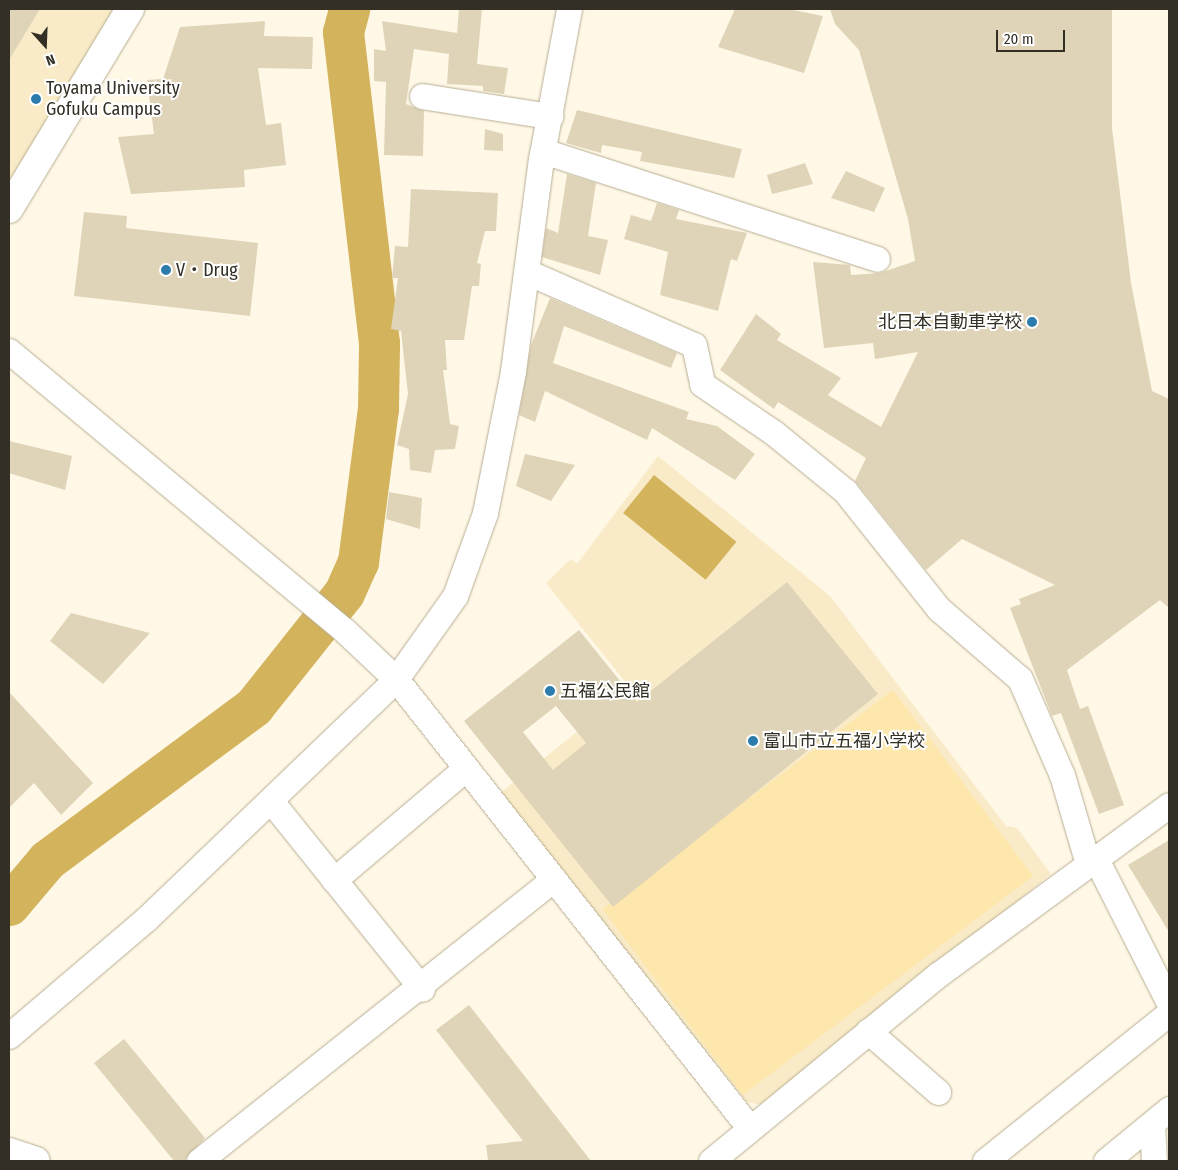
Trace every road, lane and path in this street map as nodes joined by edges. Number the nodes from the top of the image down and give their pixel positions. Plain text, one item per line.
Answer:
1 (130, 9) edge
2 (569, 9) edge
3 (422, 96) dead end
4 (550, 116) junction
5 (543, 151) junction
6 (9, 209) edge
7 (877, 259) dead end
8 (527, 272) junction
9 (9, 351) edge
10 (396, 679) junction
11 (466, 768) junction
12 (271, 801) junction
13 (1169, 805) edge
14 (1092, 862) junction
15 (334, 880) junction
16 (554, 880) junction
17 (422, 989) junction
18 (1169, 1003) edge
19 (1169, 1013) edge
20 (868, 1031) junction
21 (9, 1036) edge
22 (938, 1092) dead end
23 (1161, 1116) edge
24 (748, 1126) junction
25 (9, 1152) edge
26 (36, 1161) edge
27 (199, 1161) edge
28 (711, 1161) edge
29 (985, 1161) edge
30 (1106, 1161) edge
31 (1154, 1161) edge

1 - 6 main road
2 - 4 street
3 - 4 street
4 - 5 street
5 - 7 street
5 - 8 street
8 - 10 street
8 - 14 street
9 - 10 street
10 - 11 street
10 - 12 street
11 - 15 street
11 - 16 street
12 - 15 street
12 - 21 street
13 - 14 street
14 - 18 street
14 - 20 street
15 - 17 street
16 - 17 street
16 - 24 street
17 - 27 street
19 - 29 street
20 - 22 street
20 - 24 street
23 - 30 street
23 - 31 street
24 - 28 street
25 - 26 main road

